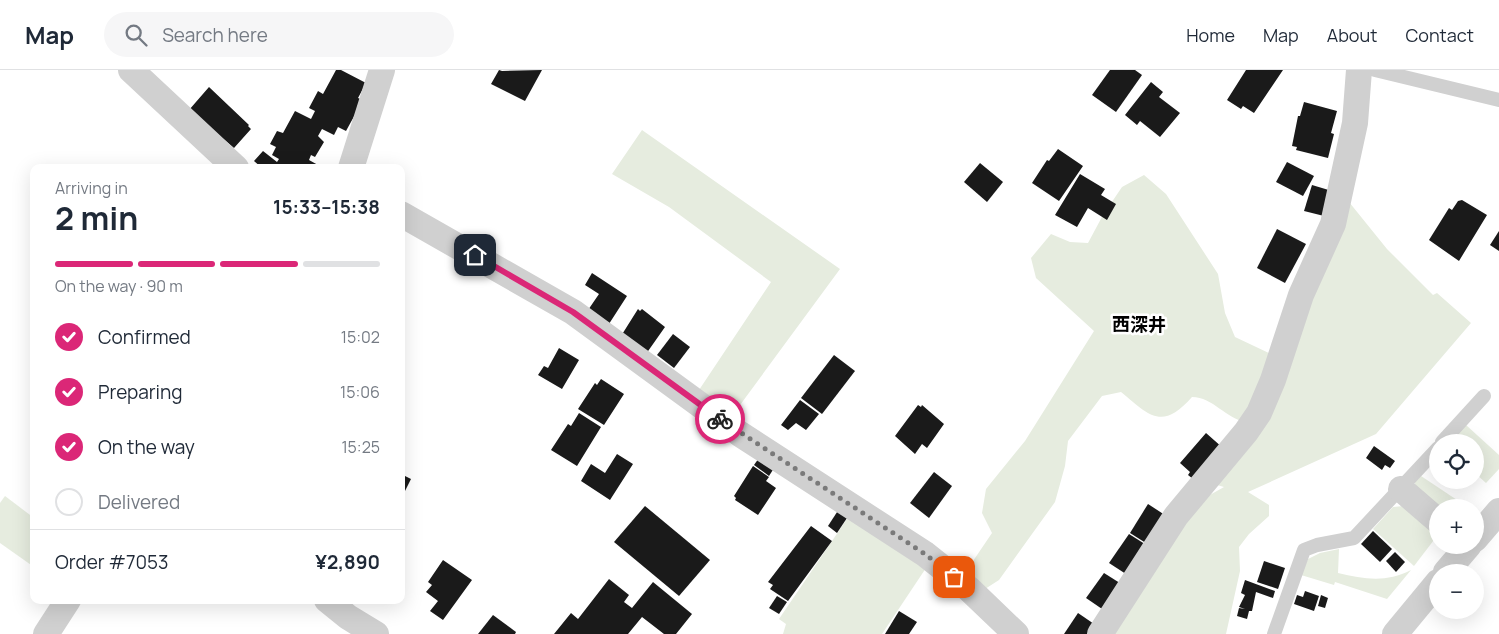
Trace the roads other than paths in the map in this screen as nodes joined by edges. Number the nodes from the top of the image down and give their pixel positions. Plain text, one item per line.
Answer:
1 (130, 70) edge
2 (382, 70) edge
3 (1360, 70) edge
4 (1375, 70) edge
5 (1499, 100) edge
6 (232, 164) edge
7 (352, 164) edge
8 (405, 216) edge
9 (1484, 396) dead end
10 (1449, 434) edge
11 (1429, 458) edge
12 (1401, 488) junction
13 (1499, 511) edge
14 (1429, 513) edge
15 (1484, 528) edge
16 (1461, 554) edge
17 (1453, 564) edge
18 (1429, 593) edge
19 (65, 604) edge
20 (332, 604) edge
21 (46, 634) edge
22 (376, 634) edge
23 (1016, 634) edge
24 (1100, 634) edge
25 (1274, 634) edge
26 (1395, 634) edge

1 - 6 street
2 - 7 street
3 - 24 street
4 - 5 lane
8 - 23 street
9 - 10 lane
11 - 12 lane
12 - 14 street
12 - 25 lane
13 - 15 street
16 - 17 street
18 - 26 street
19 - 21 street
20 - 22 street

